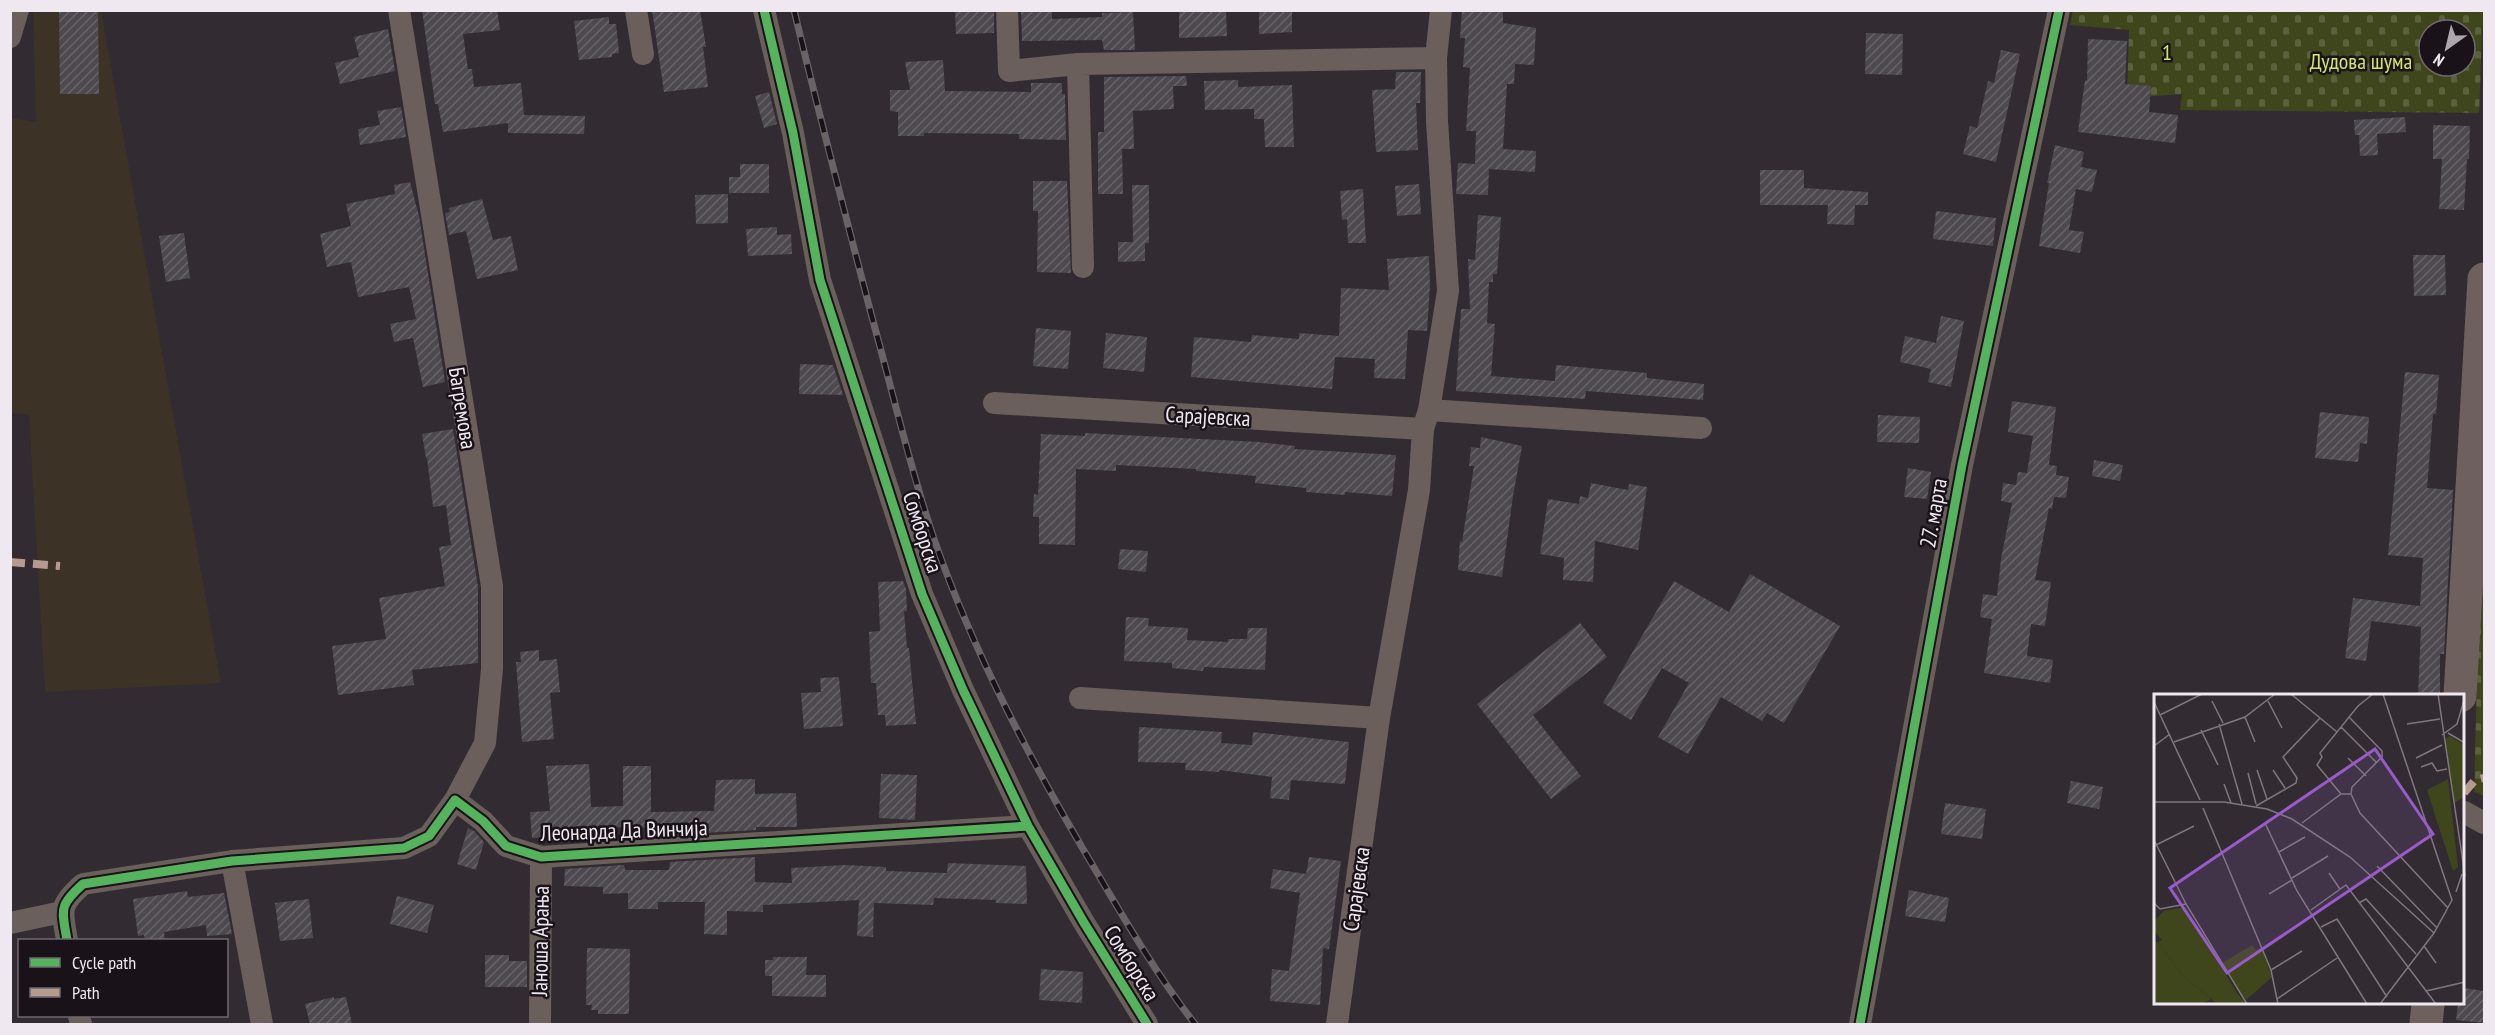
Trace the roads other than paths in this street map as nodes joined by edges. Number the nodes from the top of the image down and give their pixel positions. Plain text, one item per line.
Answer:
1 (18, 10) edge
2 (399, 10) edge
3 (636, 10) edge
4 (764, 10) edge
5 (1007, 10) edge
6 (1442, 10) edge
7 (2059, 10) edge
8 (10, 37) edge
9 (643, 54) dead end
10 (1437, 58) junction
11 (1078, 64) junction
12 (1083, 267) dead end
13 (2484, 279) edge
14 (994, 403) dead end
15 (1426, 420) junction
16 (1701, 428) dead end
17 (2460, 694) edge
18 (1080, 698) dead end
19 (1379, 718) junction
20 (455, 800) junction
21 (2465, 813) edge
22 (2484, 823) edge
23 (1028, 826) junction
24 (541, 856) junction
25 (232, 861) junction
26 (62, 912) junction
27 (10, 923) edge
28 (67, 939) edge
29 (2428, 1005) edge
30 (262, 1024) edge
31 (540, 1024) edge
32 (1147, 1024) edge
33 (1337, 1024) edge
34 (1860, 1024) edge
35 (2426, 1024) edge

1 - 8 street
2 - 20 street, Багремова
3 - 9 street
4 - 23 street, Сомборска
5 - 11 street
6 - 10 street, Сарајевска
7 - 34 street, 27. марта
10 - 11 street
10 - 15 street, Сарајевска
11 - 12 street
13 - 17 street
14 - 15 street, Сарајевска
15 - 16 street, Сарајевска
15 - 19 street, Сарајевска
18 - 19 street
19 - 33 street, Сарајевска
20 - 24 street, Леонарда Да Винчија
20 - 25 street
21 - 22 street
23 - 24 street, Леонарда Да Винчија
23 - 32 street, Сомборска
24 - 31 street, Јаноша Арања
25 - 26 street
25 - 30 street
26 - 27 street
26 - 28 street
29 - 35 street

